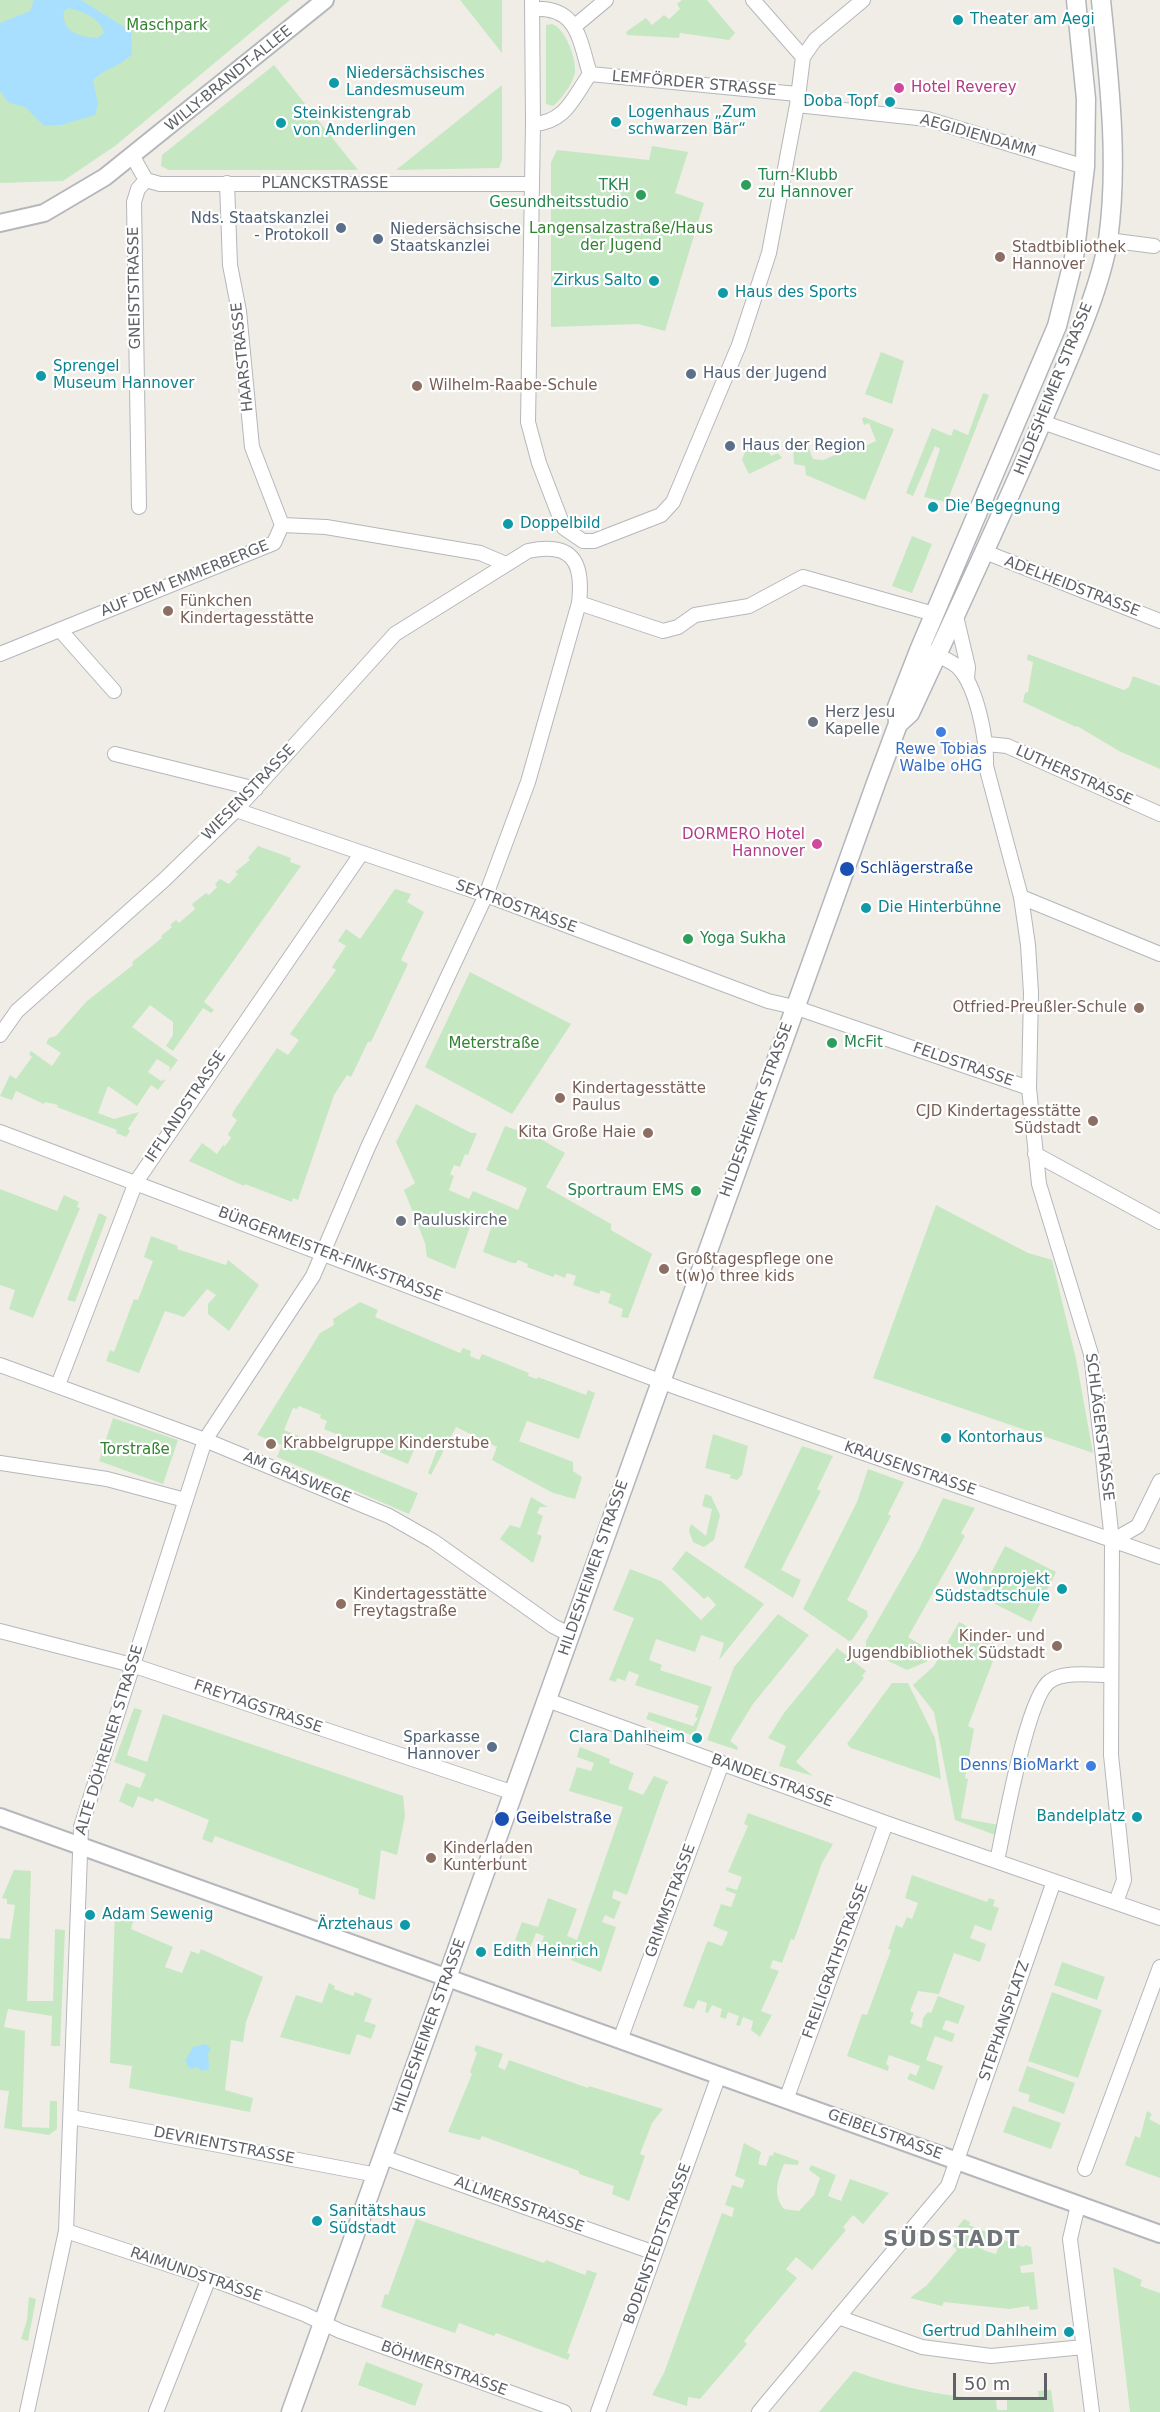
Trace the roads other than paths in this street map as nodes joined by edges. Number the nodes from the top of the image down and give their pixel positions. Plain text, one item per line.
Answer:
1 (325, 0) edge
2 (606, 0) edge
3 (753, 0) edge
4 (863, 0) edge
5 (1076, 0) edge
6 (1101, 0) edge
7 (532, 4) edge
8 (575, 26) junction
9 (802, 57) junction
10 (590, 74) junction
11 (797, 100) junction
12 (533, 124) junction
13 (133, 157) junction
14 (1085, 166) junction
15 (146, 180) junction
16 (227, 183) junction
17 (532, 184) junction
18 (0, 223) edge
19 (1108, 240) junction
20 (1158, 247) edge
21 (1042, 422) junction
22 (1160, 463) edge
23 (139, 507) dead end
24 (282, 525) junction
25 (985, 552) junction
26 (506, 564) junction
27 (579, 603) junction
28 (934, 614) junction
29 (956, 616) junction
30 (1160, 621) edge
31 (60, 630) junction
32 (920, 648) junction
33 (0, 654) edge
34 (937, 655) junction
35 (967, 679) junction
36 (114, 691) dead end
37 (898, 724) junction
38 (987, 744) junction
39 (115, 754) dead end
40 (256, 789) junction
41 (236, 810) junction
42 (1160, 814) edge
43 (361, 854) junction
44 (486, 895) junction
45 (1021, 897) junction
46 (1160, 954) edge
47 (795, 1007) junction
48 (0, 1035) edge
49 (1029, 1088) junction
50 (0, 1132) edge
51 (1035, 1154) junction
52 (136, 1182) junction
53 (1160, 1222) edge
54 (325, 1253) junction
55 (0, 1365) edge
56 (660, 1381) junction
57 (58, 1385) junction
58 (205, 1440) junction
59 (0, 1463) edge
60 (1160, 1481) edge
61 (184, 1500) junction
62 (1112, 1542) junction
63 (1160, 1557) edge
64 (0, 1631) edge
65 (571, 1635) junction
66 (132, 1665) junction
67 (1110, 1675) junction
68 (548, 1700) junction
69 (722, 1763) junction
70 (514, 1793) junction
71 (0, 1817) edge
72 (886, 1824) junction
73 (80, 1845) junction
74 (998, 1861) junction
75 (1054, 1881) junction
76 (1116, 1902) junction
77 (1160, 1918) edge
78 (1160, 1967) edge
79 (447, 1978) junction
80 (620, 2040) junction
81 (719, 2075) junction
82 (786, 2100) junction
83 (71, 2117) junction
84 (383, 2157) junction
85 (956, 2161) junction
86 (1086, 2169) dead end
87 (377, 2175) junction
88 (1078, 2205) junction
89 (66, 2231) junction
90 (1160, 2234) edge
91 (655, 2253) junction
92 (209, 2278) junction
93 (838, 2317) junction
94 (324, 2324) junction
95 (1084, 2347) junction
96 (27, 2412) edge
97 (156, 2412) edge
98 (291, 2412) edge
99 (564, 2412) edge
100 (598, 2412) edge
101 (759, 2412) edge
102 (1092, 2412) edge

1 - 13 street, WILLY-BRANDT-ALLEE
2 - 8 street
3 - 9 street
4 - 9 street
5 - 14 main road, HILDESHEIMER STRASSE
6 - 19 main road, HILDESHEIMER STRASSE
7 - 8 street
7 - 12 street
8 - 10 street, LEMFÖRDER STRASSE
9 - 11 street
10 - 11 street, LEMFÖRDER STRASSE
10 - 12 street, LEMFÖRDER STRASSE
11 - 14 street, AEGIDIENDAMM
11 - 17 street
12 - 17 street
13 - 15 street
13 - 18 street, WILLY-BRANDT-ALLEE
14 - 28 main road, HILDESHEIMER STRASSE
15 - 16 street, PLANCKSTRASSE
15 - 23 street, GNEISTSTRASSE
16 - 17 street, PLANCKSTRASSE
16 - 24 street, HAARSTRASSE
19 - 20 street
19 - 21 main road, HILDESHEIMER STRASSE
21 - 22 street
21 - 25 main road, HILDESHEIMER STRASSE
24 - 26 street, AUF DEM EMMERBERGE
24 - 31 street, AUF DEM EMMERBERGE
25 - 29 main road, HILDESHEIMER STRASSE
25 - 30 street, ADELHEIDSTRASSE
26 - 27 street
26 - 40 street, WIESENSTRASSE
27 - 28 street
27 - 44 street
28 - 32 main road, HILDESHEIMER STRASSE
29 - 34 main road, HILDESHEIMER STRASSE
29 - 35 street, SCHLÄGERSTRASSE
31 - 33 street, AUF DEM EMMERBERGE
31 - 36 street
32 - 34 street
32 - 37 main road, HILDESHEIMER STRASSE
34 - 35 street
34 - 37 main road, HILDESHEIMER STRASSE
35 - 38 street, SCHLÄGERSTRASSE
37 - 47 main road, HILDESHEIMER STRASSE
38 - 42 street, LUTHERSTRASSE
38 - 45 street, SCHLÄGERSTRASSE
39 - 40 street
40 - 41 street, WIESENSTRASSE
41 - 43 street, SEXTROSTRASSE
41 - 48 street, WIESENSTRASSE
43 - 44 street, SEXTROSTRASSE
43 - 52 street, IFFLANDSTRASSE
44 - 47 street, SEXTROSTRASSE
44 - 54 street
45 - 46 street
45 - 49 street, SCHLÄGERSTRASSE
47 - 49 street, FELDSTRASSE
47 - 56 main road, HILDESHEIMER STRASSE
49 - 51 street, SCHLÄGERSTRASSE
50 - 52 street, BÜRGERMEISTER-FINK-STRASSE
51 - 53 street
51 - 62 street, SCHLÄGERSTRASSE
52 - 54 street, BÜRGERMEISTER-FINK-STRASSE
52 - 57 street, IFFLANDSTRASSE
54 - 56 street, BÜRGERMEISTER-FINK-STRASSE
54 - 58 street, ALTE DÖHRENER STRASSE
55 - 57 street, AM GRASWEGE
56 - 62 street, KRAUSENSTRASSE
56 - 65 main road, HILDESHEIMER STRASSE
57 - 58 street, AM GRASWEGE
58 - 61 street, ALTE DÖHRENER STRASSE
58 - 65 street, AM GRASWEGE
59 - 61 street
60 - 62 street
61 - 66 street, ALTE DÖHRENER STRASSE
62 - 63 street, KRAUSENSTRASSE
62 - 67 street, SCHLÄGERSTRASSE
64 - 66 street, FREYTAGSTRASSE
65 - 68 main road, HILDESHEIMER STRASSE
66 - 70 street, FREYTAGSTRASSE
66 - 73 street, ALTE DÖHRENER STRASSE
67 - 74 street
67 - 76 street, SCHLÄGERSTRASSE
68 - 69 street, BANDELSTRASSE
68 - 70 main road, HILDESHEIMER STRASSE
69 - 72 street, BANDELSTRASSE
69 - 80 street, GRIMMSTRASSE
70 - 79 main road, HILDESHEIMER STRASSE
71 - 73 street, GEIBELSTRASSE
72 - 74 street, BANDELSTRASSE
72 - 82 street, FREILIGRATHSTRASSE
73 - 79 street, GEIBELSTRASSE
73 - 83 street, ALTE DÖHRENER STRASSE
74 - 75 street, BANDELSTRASSE
75 - 76 street, BANDELSTRASSE
75 - 85 street, STEPHANSPLATZ
76 - 77 street, BANDELSTRASSE
78 - 86 street
79 - 80 street, GEIBELSTRASSE
79 - 84 main road, HILDESHEIMER STRASSE
80 - 81 street, GEIBELSTRASSE
81 - 82 street, GEIBELSTRASSE
81 - 91 street, BODENSTEDTSTRASSE
82 - 85 street, GEIBELSTRASSE
83 - 87 street, DEVRIENTSTRASSE
83 - 89 street, ALTE DÖHRENER STRASSE
84 - 87 main road, HILDESHEIMER STRASSE
84 - 91 street, ALLMERSSTRASSE
85 - 88 street, GEIBELSTRASSE
85 - 93 street, STEPHANSPLATZ
87 - 94 main road, HILDESHEIMER STRASSE
88 - 90 street, GEIBELSTRASSE
88 - 95 street
89 - 92 street, RAIMUNDSTRASSE
89 - 96 street, ALTE DÖHRENER STRASSE
91 - 100 street, BODENSTEDTSTRASSE
92 - 94 street, RAIMUNDSTRASSE
92 - 97 street
93 - 95 street
93 - 101 street, STEPHANSPLATZ
94 - 98 main road, HILDESHEIMER STRASSE
94 - 99 street, BÖHMERSTRASSE
95 - 102 street

